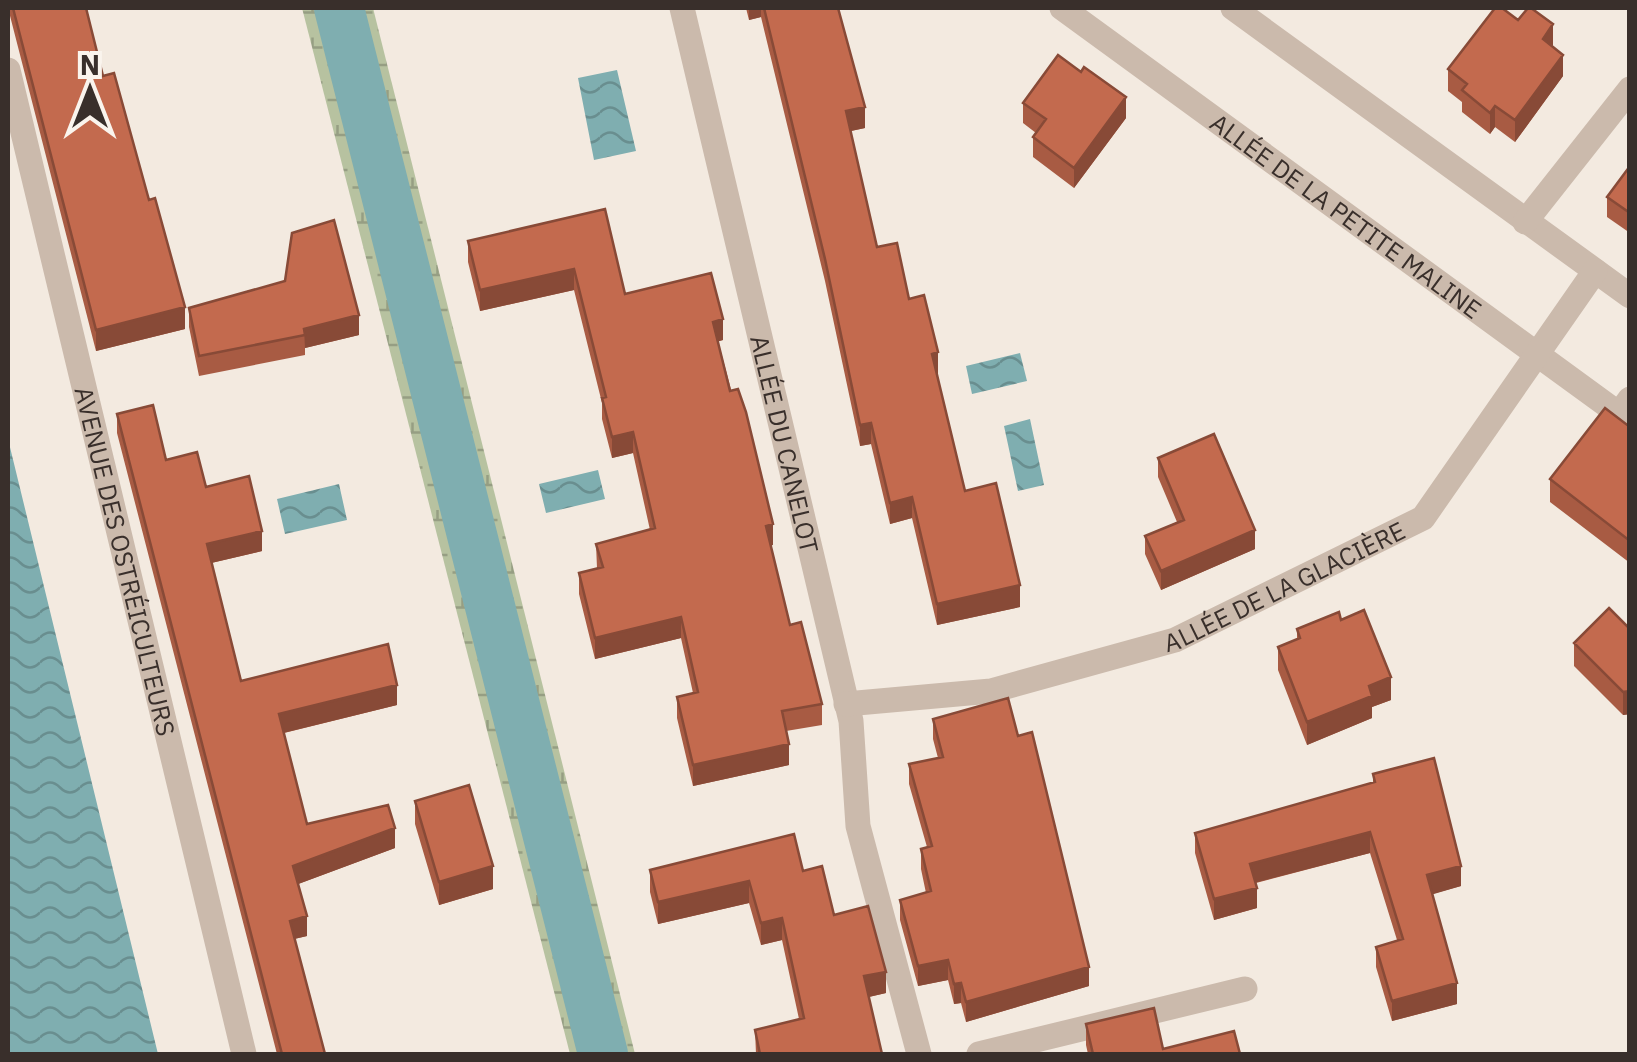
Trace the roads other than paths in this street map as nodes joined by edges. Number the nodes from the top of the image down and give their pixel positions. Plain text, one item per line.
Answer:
1 (682, 8) edge
2 (1062, 8) edge
3 (1233, 8) edge
4 (8, 70) edge
5 (1630, 89) edge
6 (1524, 222) junction
7 (1595, 271) junction
8 (1630, 296) edge
9 (1538, 355) junction
10 (1630, 399) edge
11 (846, 704) junction
12 (1245, 989) dead end
13 (244, 1054) edge
14 (919, 1054) edge
15 (979, 1054) edge

1 - 11 street, ALLÉE DU CANELOT
2 - 9 street, ALLÉE DE LA PETITE MALINE
3 - 6 street
4 - 13 street, AVENUE DES OSTRÉICULTEURS
5 - 6 street
6 - 7 street
7 - 8 street
7 - 9 street, ALLÉE DE LA GLACIÈRE
9 - 10 street, ALLÉE DE LA PETITE MALINE
9 - 11 street, ALLÉE DE LA GLACIÈRE
11 - 14 street, ALLÉE DU CANELOT
12 - 15 street

